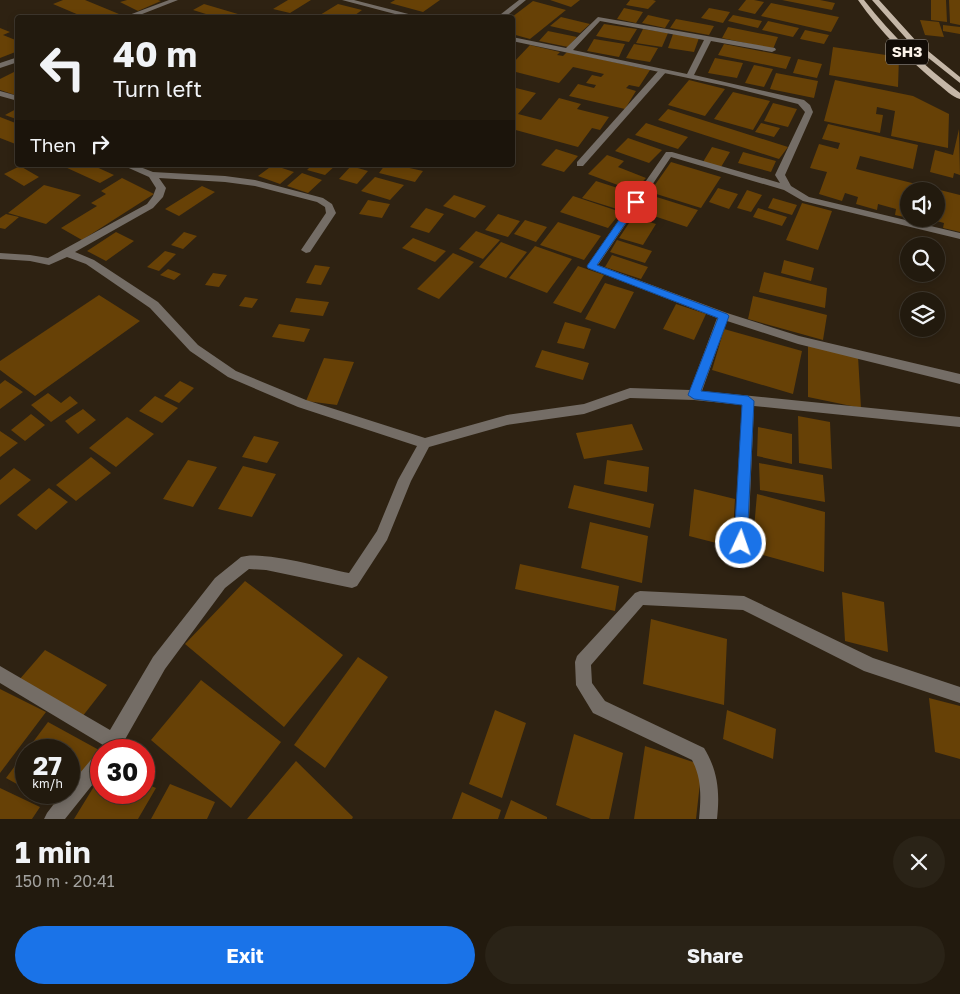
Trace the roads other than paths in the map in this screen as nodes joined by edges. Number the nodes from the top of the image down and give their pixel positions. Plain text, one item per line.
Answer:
1 (176, 0) edge
2 (345, 0) edge
3 (523, 0) edge
4 (861, 0) edge
5 (875, 0) edge
6 (133, 15) edge
7 (408, 15) edge
8 (503, 15) edge
9 (709, 38) junction
10 (515, 40) edge
11 (772, 50) dead end
12 (568, 51) junction
13 (15, 60) edge
14 (0, 66) edge
15 (663, 71) junction
16 (690, 76) junction
17 (960, 81) edge
18 (0, 93) edge
19 (960, 97) edge
20 (15, 98) edge
21 (580, 164) dead end
22 (132, 167) edge
23 (152, 176) junction
24 (787, 188) junction
25 (960, 236) edge
26 (306, 250) dead end
27 (66, 253) junction
28 (0, 256) edge
29 (724, 316) junction
30 (960, 379) edge
31 (694, 395) junction
32 (748, 401) junction
33 (960, 422) edge
34 (425, 443) junction
35 (741, 543) dead end
36 (0, 674) edge
37 (960, 695) edge
38 (101, 739) edge
39 (116, 739) edge
40 (90, 774) edge
41 (53, 819) edge
42 (708, 819) edge

1 - 6 street
2 - 7 street
3 - 8 street
4 - 19 main road, SH3
5 - 17 main road, SH3
9 - 11 street
9 - 12 street
9 - 16 street
10 - 12 street
12 - 15 street
13 - 14 street
15 - 16 street
15 - 21 street
16 - 24 street
18 - 20 street
22 - 23 street
23 - 26 street
23 - 27 street
24 - 25 street
24 - 29 street
27 - 28 street
27 - 34 street
29 - 30 street
29 - 31 street
31 - 32 street
31 - 34 street
32 - 33 street
32 - 35 street
34 - 39 street
36 - 38 street
37 - 42 street
40 - 41 street

